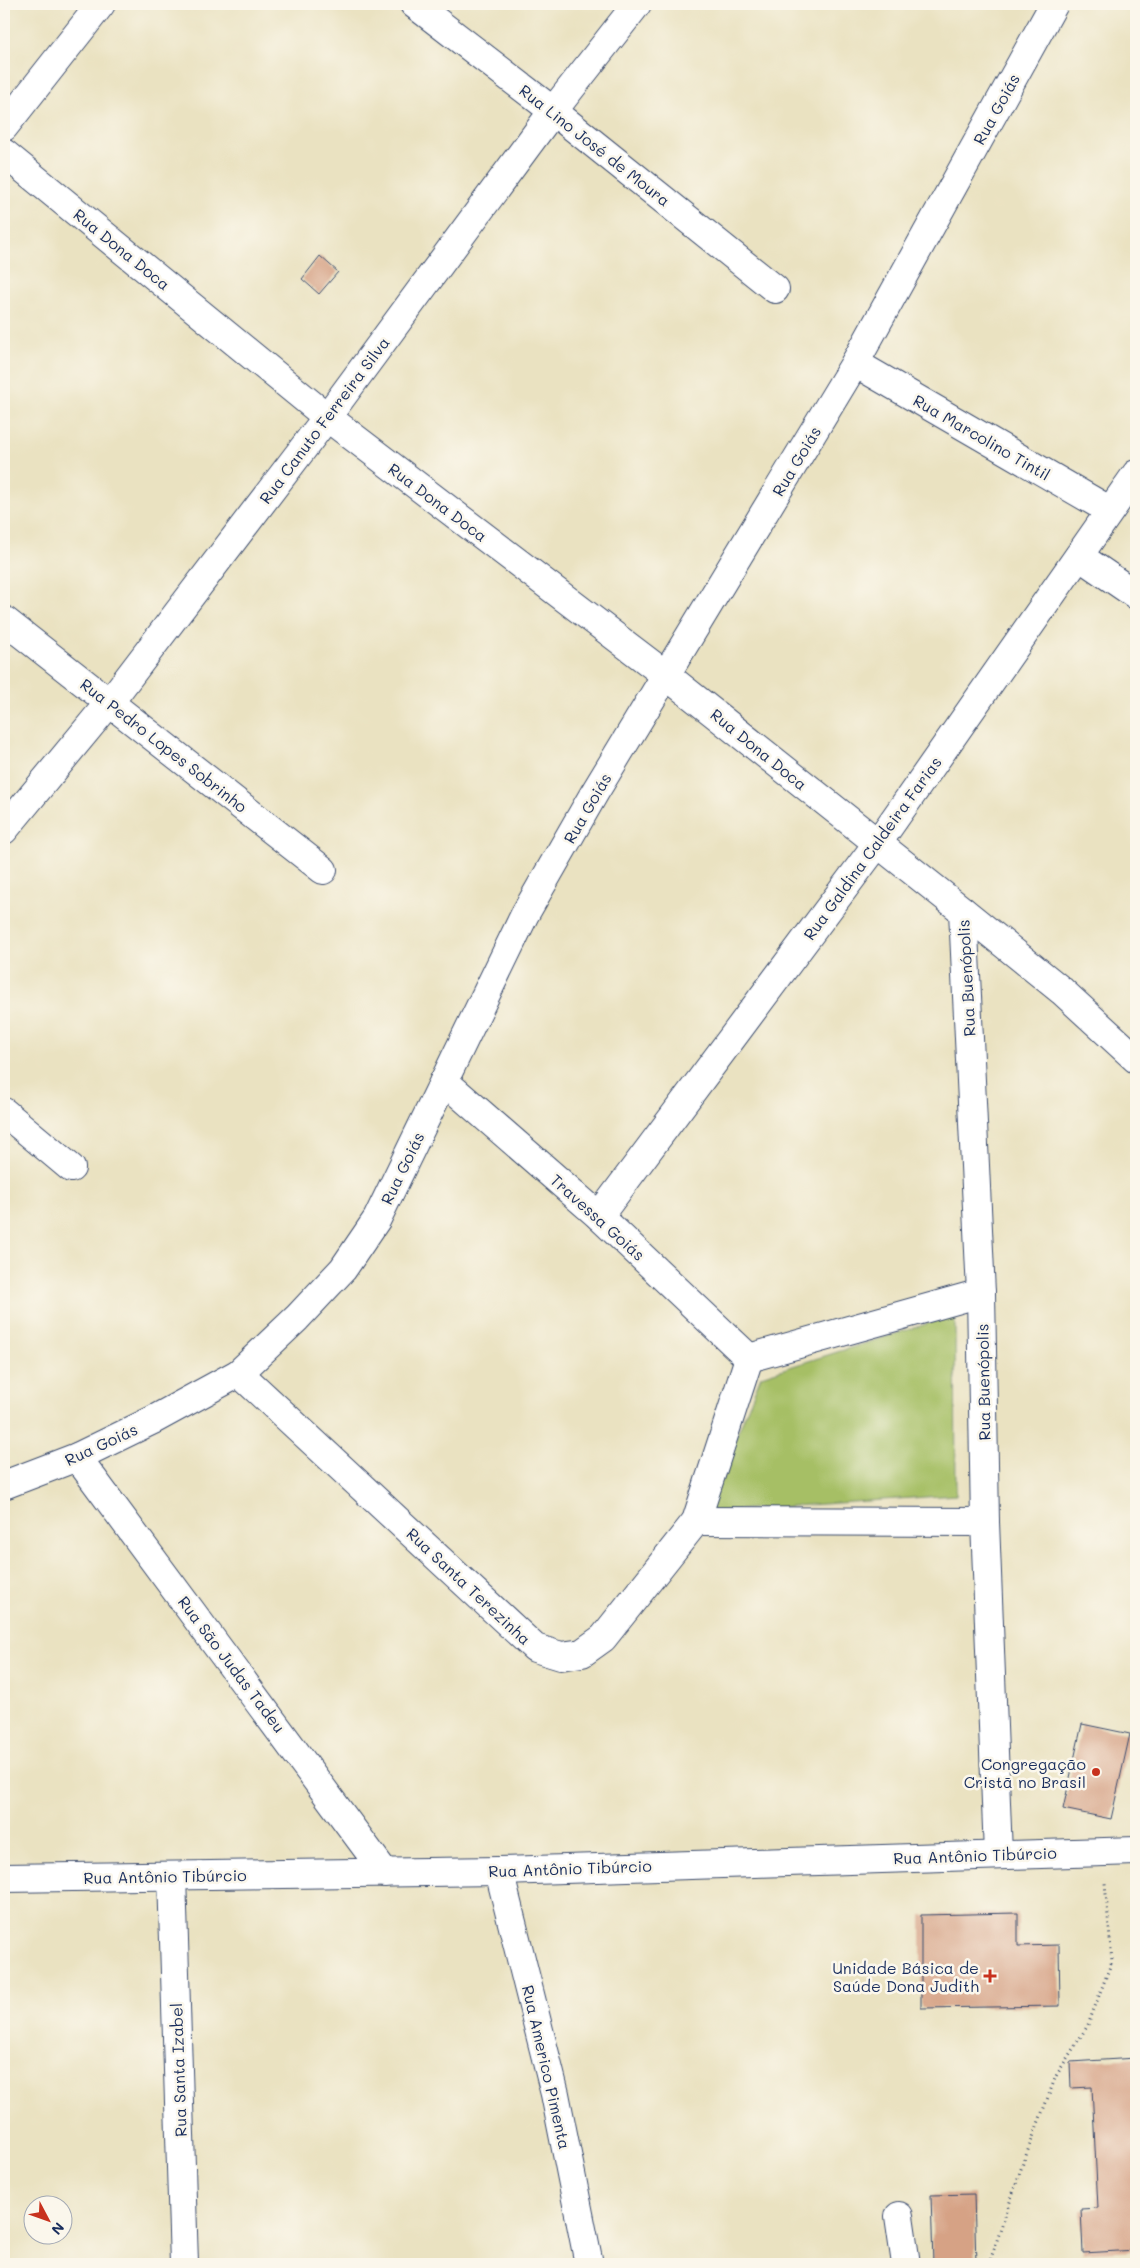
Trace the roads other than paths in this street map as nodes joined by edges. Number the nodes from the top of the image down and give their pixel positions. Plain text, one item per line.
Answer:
1 (101, 4) edge
2 (414, 4) edge
3 (638, 4) edge
4 (1054, 4) edge
5 (553, 111) junction
6 (4, 127) edge
7 (4, 154) edge
8 (775, 288) dead end
9 (855, 363) junction
10 (327, 417) junction
11 (1136, 474) edge
12 (1109, 510) junction
13 (1079, 556) junction
14 (1136, 595) edge
15 (4, 620) edge
16 (667, 676) junction
17 (109, 703) junction
18 (4, 830) edge
19 (877, 844) junction
20 (323, 870) dead end
21 (963, 911) junction
22 (1136, 1059) edge
23 (444, 1081) junction
24 (4, 1112) edge
25 (71, 1168) dead end
26 (599, 1216) junction
27 (981, 1293) junction
28 (749, 1358) junction
29 (239, 1373) junction
30 (77, 1457) junction
31 (4, 1485) edge
32 (696, 1521) junction
33 (985, 1522) junction
34 (1136, 1851) edge
35 (998, 1854) junction
36 (499, 1871) junction
37 (385, 1873) junction
38 (172, 1876) junction
39 (4, 1878) edge
40 (899, 2216) dead end
41 (184, 2264) edge
42 (589, 2264) edge
43 (906, 2264) edge

1 - 6 street
2 - 5 street, Rua Lino José de Moura
3 - 5 street, Rua Canuto Ferreira Silva
4 - 9 street, Rua Goiás
5 - 8 street, Rua Lino José de Moura
5 - 10 street, Rua Canuto Ferreira Silva
7 - 10 street, Rua Dona Doca
9 - 12 street, Rua Marcolino Tintil
9 - 16 street, Rua Goiás
10 - 16 street, Rua Dona Doca
10 - 17 street, Rua Canuto Ferreira Silva
11 - 12 street, Rua Galdina Caldeira Farias
12 - 13 street, Rua Galdina Caldeira Farias
13 - 14 street
13 - 19 street, Rua Galdina Caldeira Farias
15 - 17 street, Rua Pedro Lopes Sobrinho
16 - 19 street, Rua Dona Doca
16 - 23 street, Rua Goiás
17 - 18 street, Rua Canuto Ferreira Silva
17 - 20 street, Rua Pedro Lopes Sobrinho
19 - 21 street, Rua Dona Doca
19 - 26 street, Rua Galdina Caldeira Farias
21 - 22 street, Rua Dona Doca
21 - 27 street, Rua Buenópolis
23 - 26 street, Travessa Goiás
23 - 29 street, Rua Goiás
24 - 25 street
26 - 28 street, Travessa Goiás
27 - 28 street
27 - 33 street, Rua Buenópolis
28 - 32 street
29 - 30 street, Rua Goiás
29 - 32 street, Rua Santa Terezinha
30 - 31 street, Rua Goiás
30 - 37 street, Rua São Judas Tadeu
32 - 33 street
33 - 35 street, Rua Buenópolis
34 - 35 street, Rua Antônio Tibúrcio
35 - 36 street, Rua Antônio Tibúrcio
36 - 37 street, Rua Antônio Tibúrcio
36 - 42 street, Rua Americo Pimenta
37 - 38 street, Rua Antônio Tibúrcio
38 - 39 street, Rua Antônio Tibúrcio
38 - 41 street, Rua Santa Izabel
40 - 43 street

